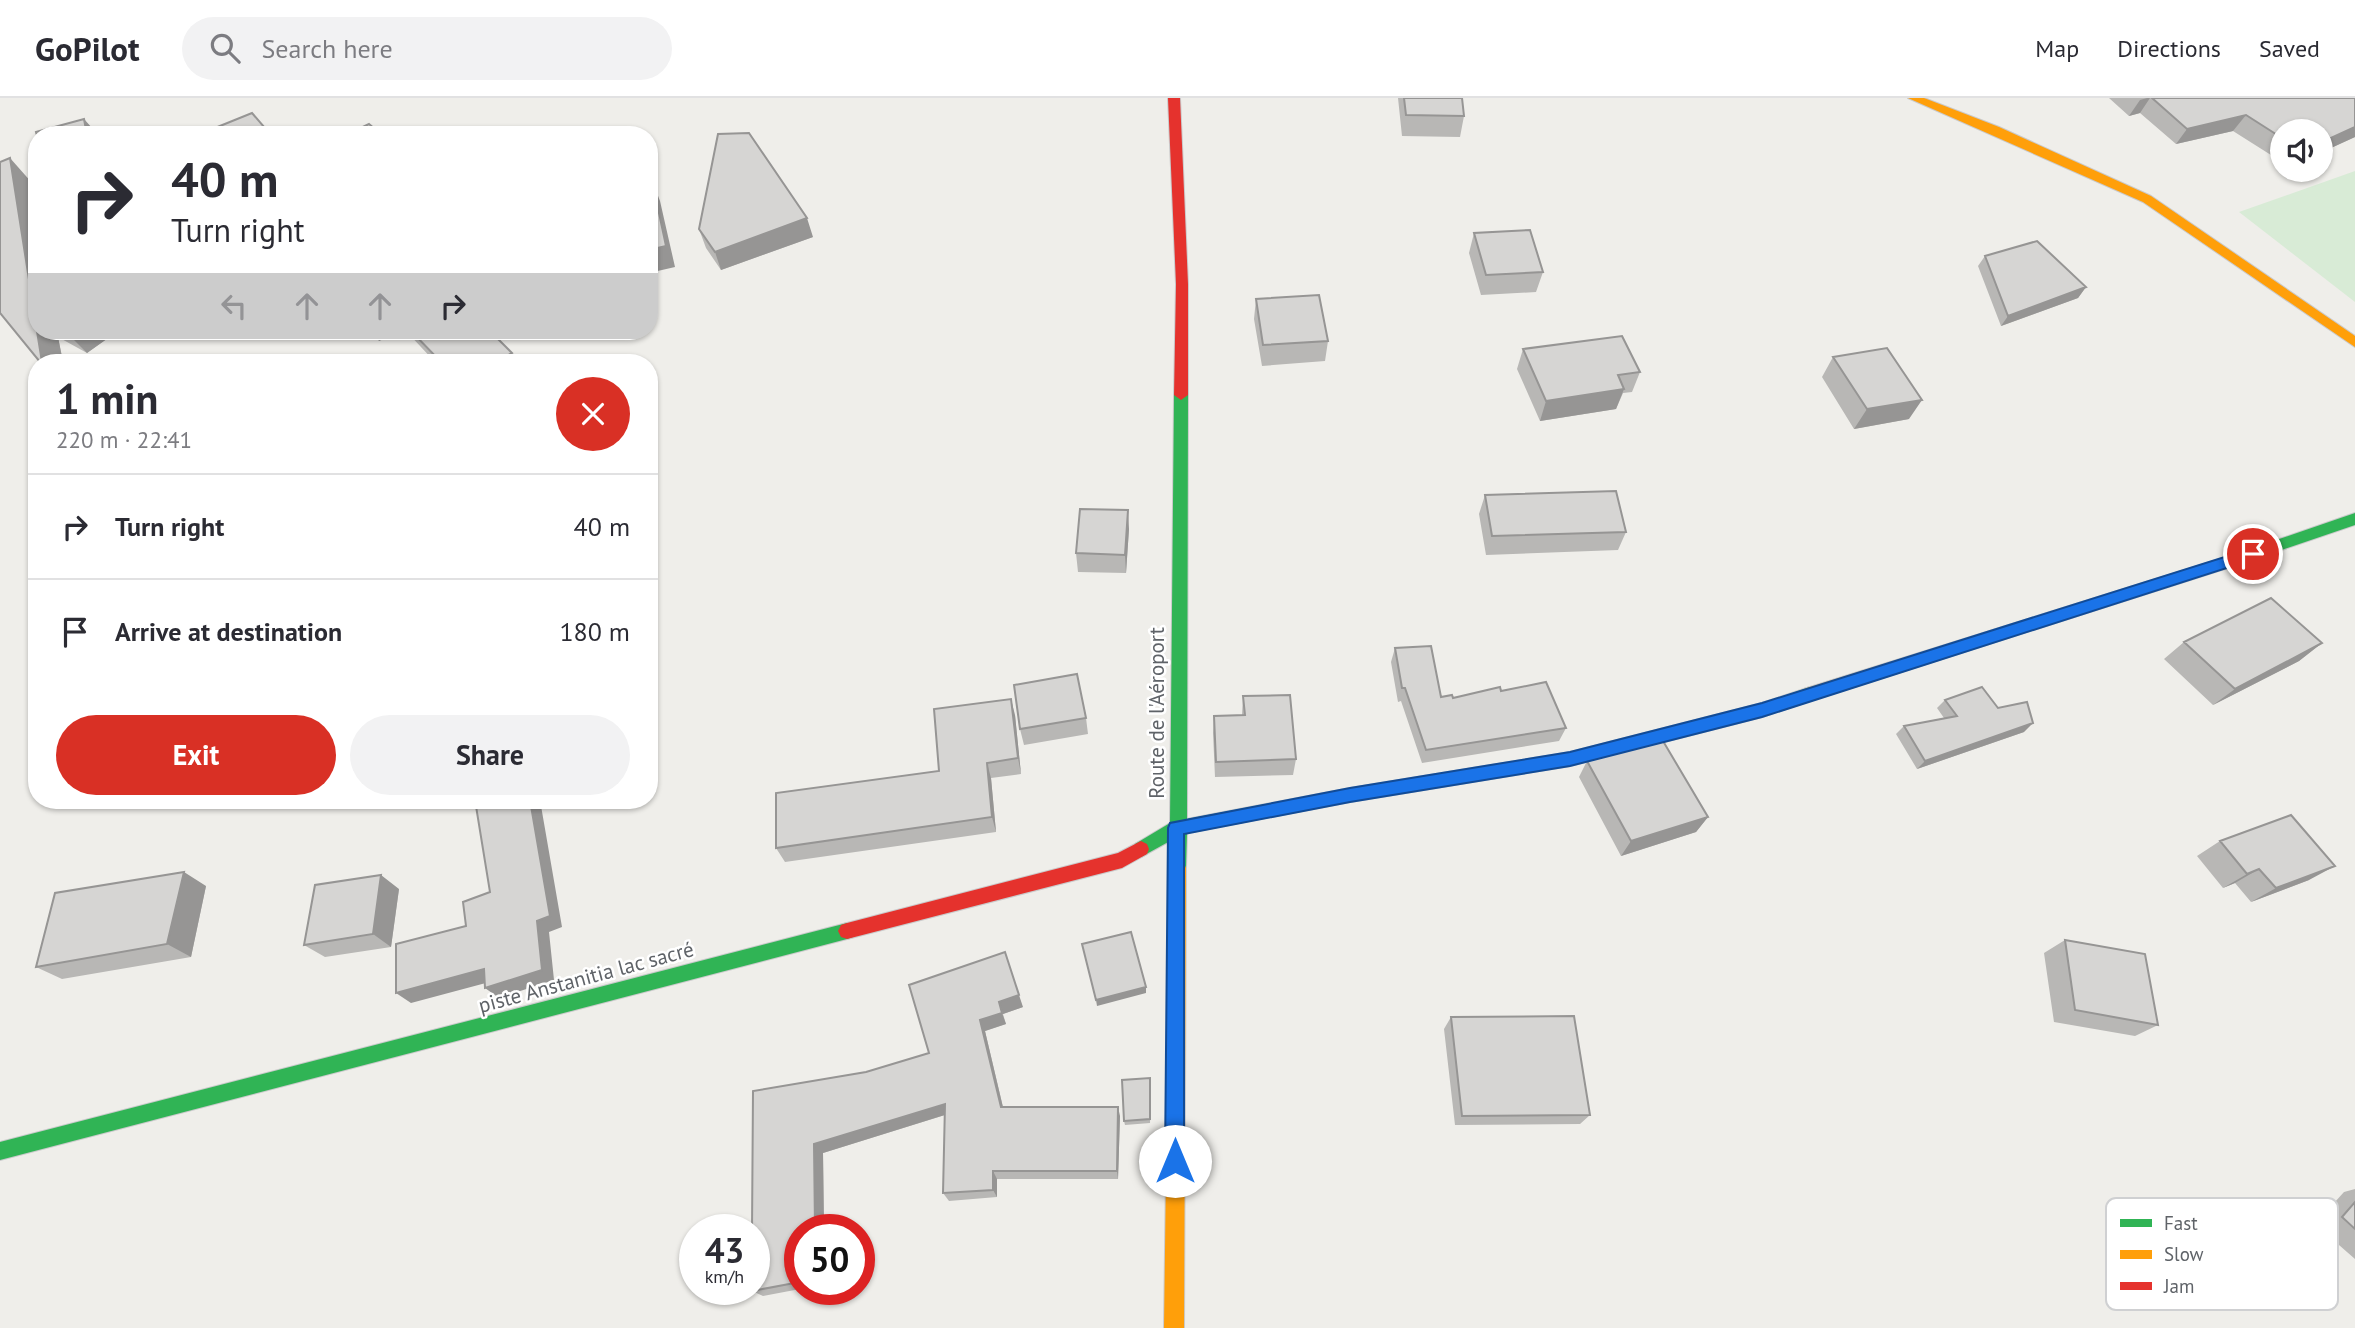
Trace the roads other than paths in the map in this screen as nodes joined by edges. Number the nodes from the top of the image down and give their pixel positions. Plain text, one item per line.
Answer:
1 (1174, 98) edge
2 (1914, 98) edge
3 (2355, 342) edge
4 (2355, 519) edge
5 (1176, 828) junction
6 (0, 1151) edge
7 (1174, 1328) edge

1 - 5 street, Route de l'Aéroport
2 - 3 street
4 - 5 street, piste Anstanitia lac sacré
5 - 6 street, piste Anstanitia lac sacré
5 - 7 street, Route de l'Aéroport

